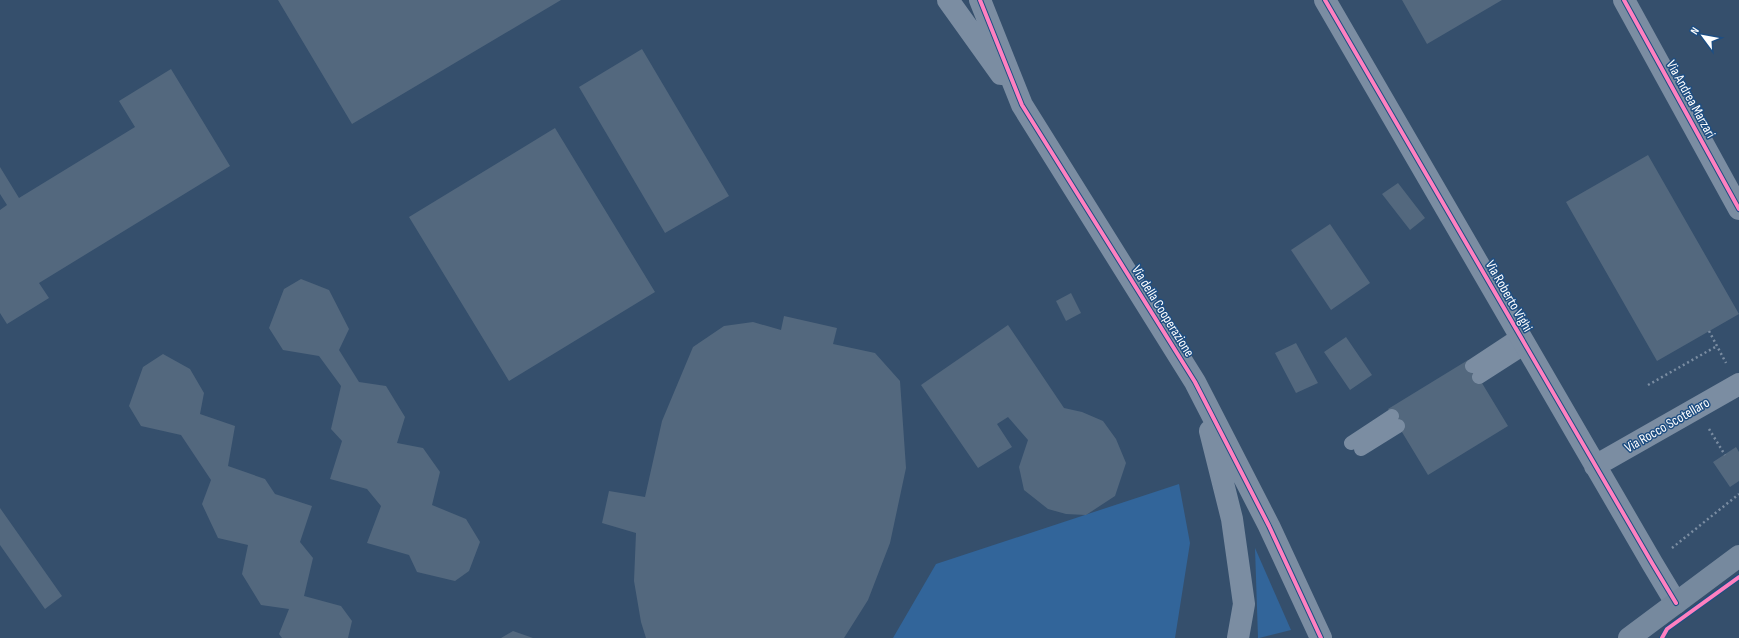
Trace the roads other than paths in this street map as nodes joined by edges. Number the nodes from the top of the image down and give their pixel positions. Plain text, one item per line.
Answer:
1 (948, 0) edge
2 (980, 0) edge
3 (1325, 0) edge
4 (1624, 0) edge
5 (1022, 105) junction
6 (1739, 209) edge
7 (1523, 341) junction
8 (1475, 371) dead end
9 (1195, 382) junction
10 (1738, 384) edge
11 (1395, 421) dead end
12 (1356, 446) dead end
13 (1595, 466) junction
14 (1739, 556) edge
15 (1676, 603) junction
16 (1238, 638) edge
17 (1321, 638) edge
18 (1629, 638) edge

1 - 5 street
2 - 5 street, Via della Cooperazione
3 - 7 street, Via Roberto Vighi
4 - 6 street, Via Andrea Marzari
5 - 9 street, Via della Cooperazione
7 - 8 lane
7 - 13 street, Via Roberto Vighi
9 - 16 street, Via della Cooperazione
9 - 17 street, Via della Cooperazione
10 - 13 street, Via Rocco Scotellaro
11 - 12 lane
13 - 15 street, Via Roberto Vighi
14 - 15 main road
15 - 18 main road

